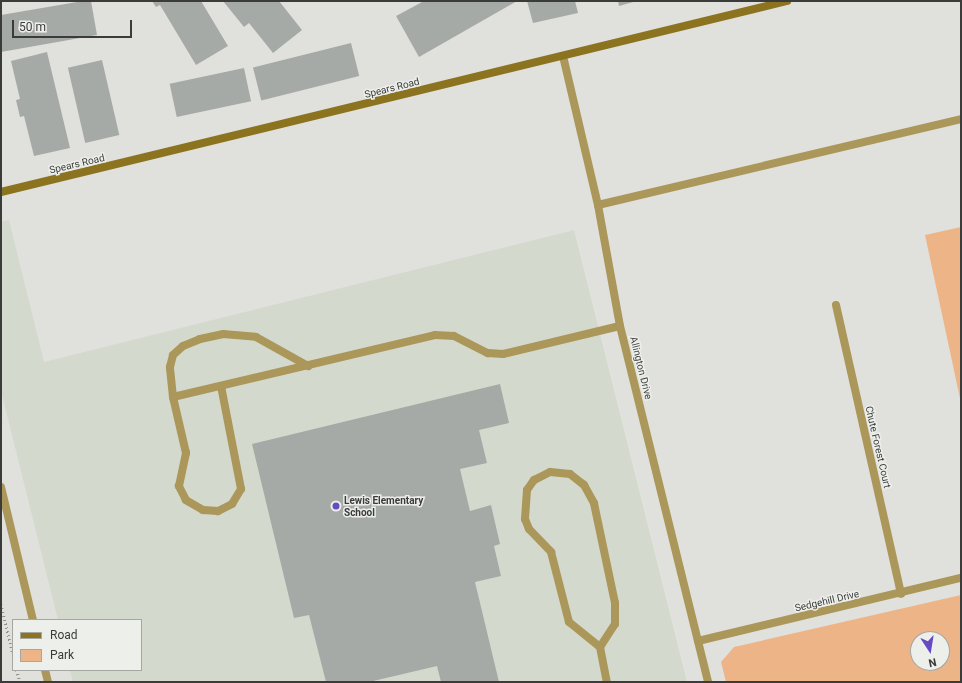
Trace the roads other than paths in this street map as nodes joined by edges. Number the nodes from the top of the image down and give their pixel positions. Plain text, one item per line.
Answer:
1 (787, 1) edge
2 (563, 56) junction
3 (961, 119) edge
4 (1, 192) edge
5 (598, 205) junction
6 (836, 305) dead end
7 (620, 326) junction
8 (308, 366) junction
9 (222, 386) junction
10 (173, 397) junction
11 (1, 487) edge
12 (961, 578) edge
13 (901, 594) junction
14 (33, 619) edge
15 (698, 641) junction
16 (600, 647) junction
17 (45, 671) edge
18 (48, 682) edge
19 (607, 682) edge
20 (708, 682) edge

1 - 2 street, Spears Road
2 - 4 street, Spears Road
2 - 5 street, Allington Drive
3 - 5 street
5 - 7 street, Allington Drive
6 - 13 street, Chute Forest Court
7 - 8 street
7 - 15 street, Allington Drive
8 - 9 street
8 - 10 street
9 - 10 street
9 - 10 street
11 - 14 street
12 - 13 street, Sedgehill Drive
13 - 15 street, Sedgehill Drive
15 - 20 street, Allington Drive
16 - 16 street
16 - 19 street
17 - 18 street

